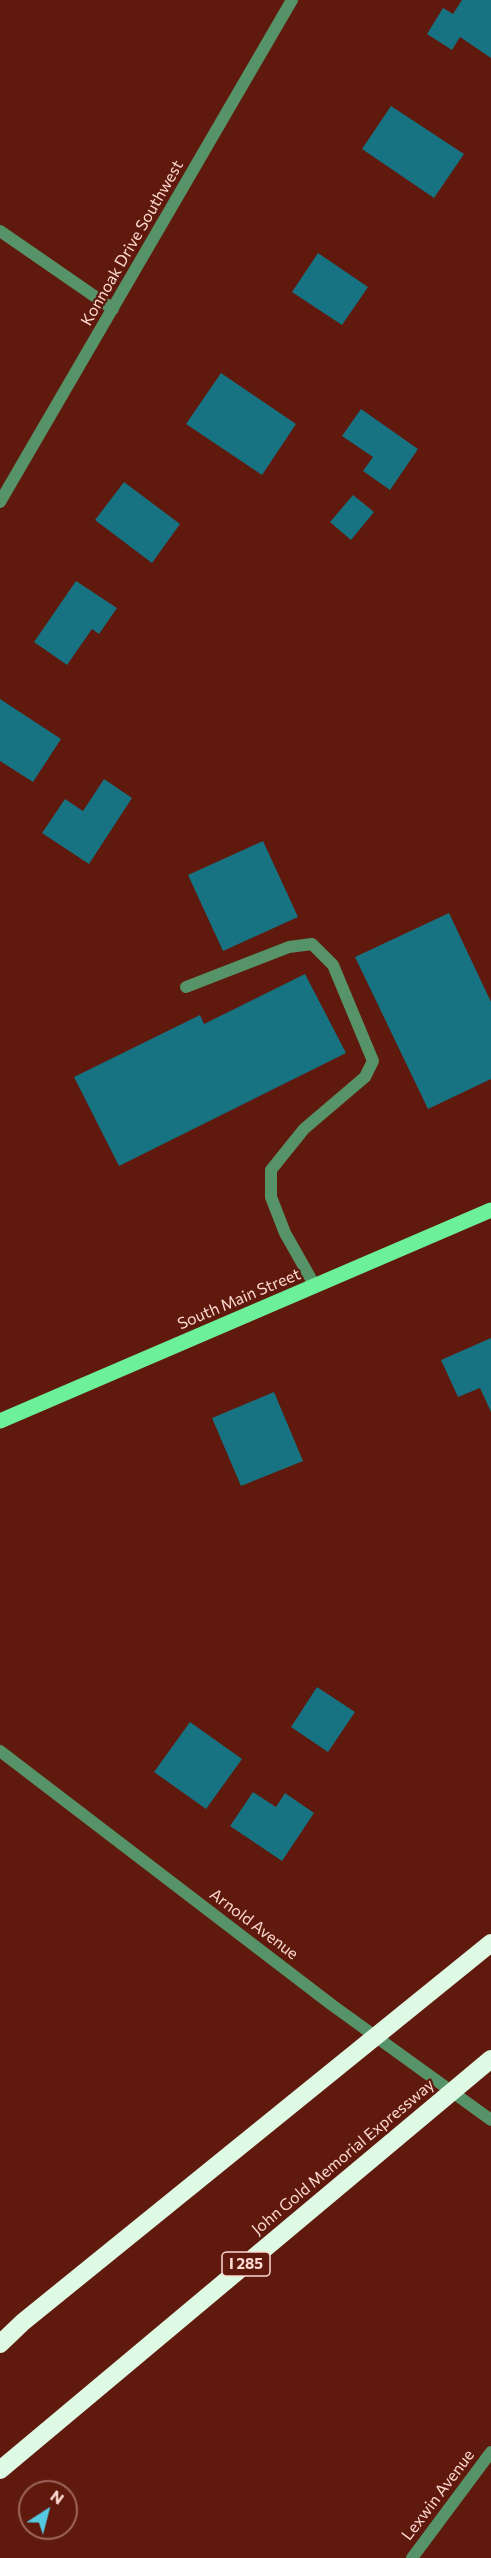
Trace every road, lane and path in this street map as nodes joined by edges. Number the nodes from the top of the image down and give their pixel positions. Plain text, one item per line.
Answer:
1 (292, 0) edge
2 (0, 231) edge
3 (113, 309) junction
4 (0, 502) edge
5 (186, 987) dead end
6 (491, 1210) edge
7 (315, 1286) junction
8 (0, 1421) edge
9 (0, 1751) edge
10 (491, 1943) edge
11 (491, 2059) edge
12 (491, 2120) edge
13 (0, 2344) edge
14 (491, 2452) edge
15 (0, 2470) edge
16 (412, 2558) edge

1 - 3 street, Konnoak Drive Southwest
2 - 3 street
3 - 4 street, Konnoak Drive Southwest
5 - 7 street
6 - 7 main road, South Main Street
7 - 8 main road, South Main Street
9 - 12 street, Arnold Avenue
10 - 13 highway
11 - 15 highway, John Gold Memorial Expressway / I 285
14 - 16 street, Lexwin Avenue

